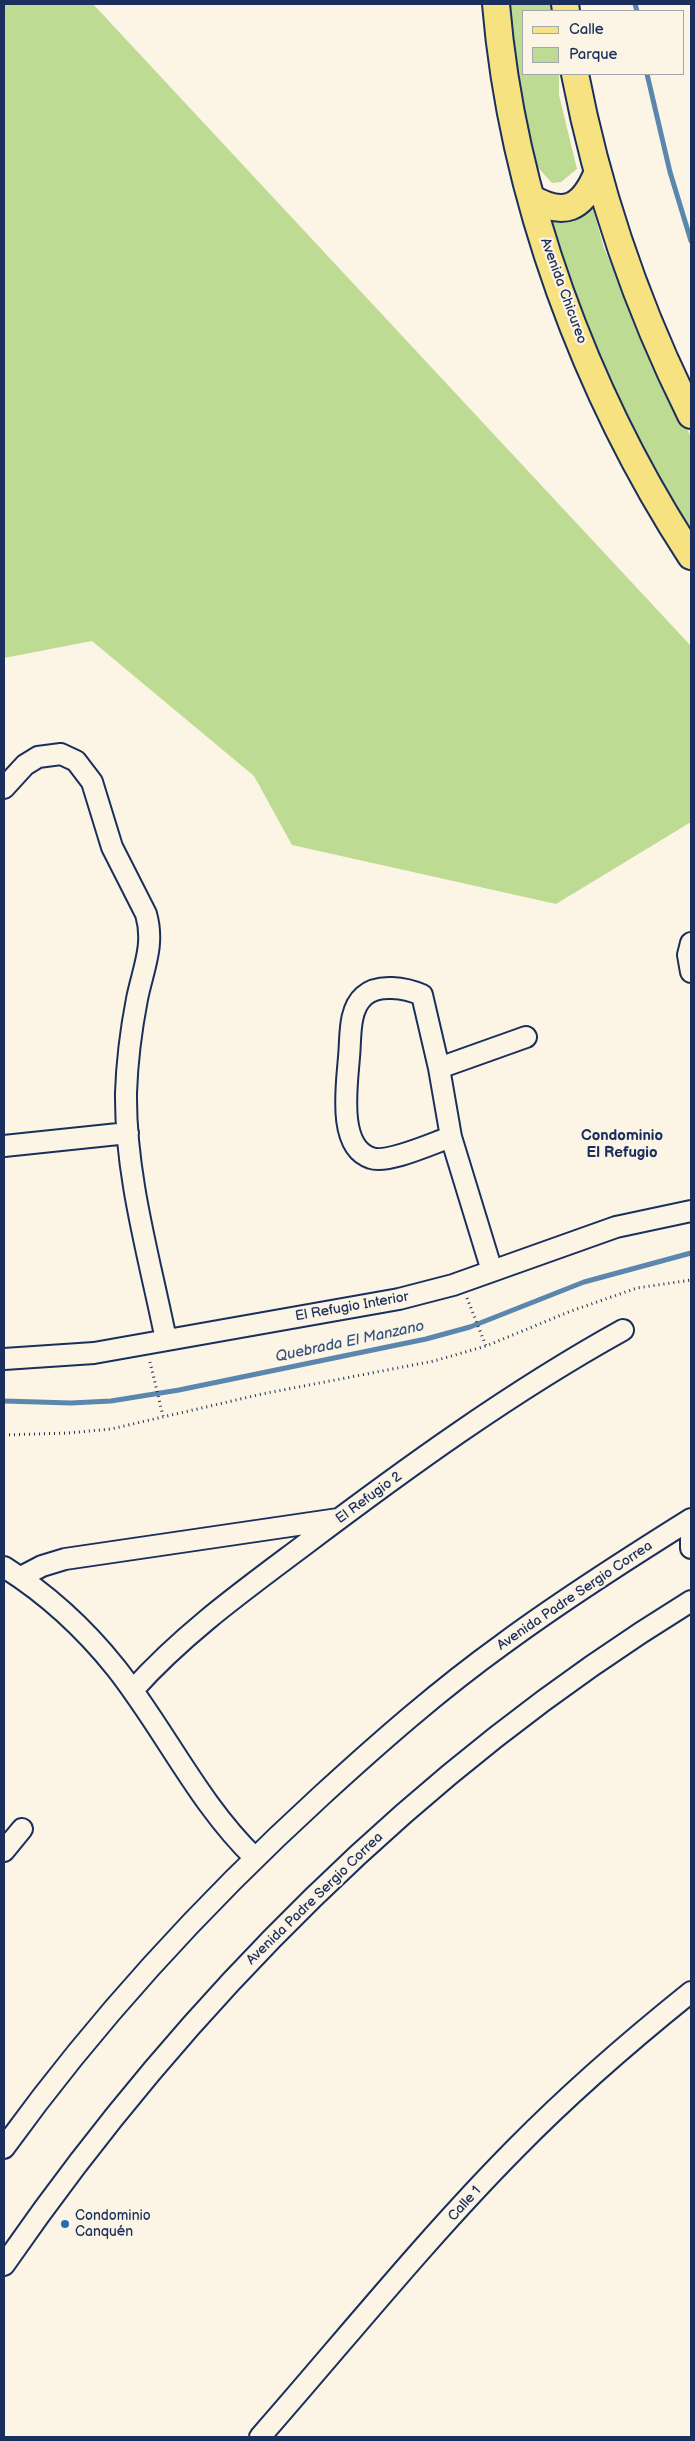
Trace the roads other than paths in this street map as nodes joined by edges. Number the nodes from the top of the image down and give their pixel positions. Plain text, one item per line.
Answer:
1 (496, 4) edge
2 (575, 75) edge
3 (597, 174) junction
4 (531, 198) junction
5 (691, 416) edge
6 (691, 556) edge
7 (4, 788) edge
8 (691, 943) edge
9 (691, 972) edge
10 (526, 1037) dead end
11 (439, 1068) junction
12 (128, 1133) junction
13 (451, 1137) junction
14 (4, 1146) edge
15 (691, 1211) edge
16 (492, 1271) junction
17 (623, 1330) dead end
18 (166, 1340) junction
19 (4, 1359) edge
20 (340, 1518) junction
21 (691, 1519) edge
22 (691, 1538) edge
23 (691, 1548) edge
24 (4, 1566) edge
25 (20, 1577) junction
26 (691, 1601) edge
27 (132, 1690) junction
28 (22, 1829) dead end
29 (4, 1851) edge
30 (255, 1858) junction
31 (691, 1992) edge
32 (4, 2148) edge
33 (4, 2265) edge
34 (260, 2437) edge

1 - 4 main road, Avenida Chicureo
2 - 3 main road
3 - 4 main road
3 - 5 main road
4 - 6 main road, Avenida Chicureo
7 - 12 street
8 - 9 street
10 - 11 street
11 - 13 street
11 - 13 street
12 - 14 street
12 - 18 street
13 - 16 street
15 - 16 street, El Refugio Interior
16 - 18 street, El Refugio Interior
17 - 20 street, El Refugio 2
18 - 19 street, El Refugio Interior
20 - 25 street
20 - 27 street, El Refugio 2
21 - 30 street, Avenida Padre Sergio Correa
22 - 23 street
24 - 25 street
25 - 27 street
26 - 33 street, Avenida Padre Sergio Correa
27 - 30 street
28 - 29 street
30 - 32 street, Avenida Padre Sergio Correa
31 - 34 street, Calle 1

